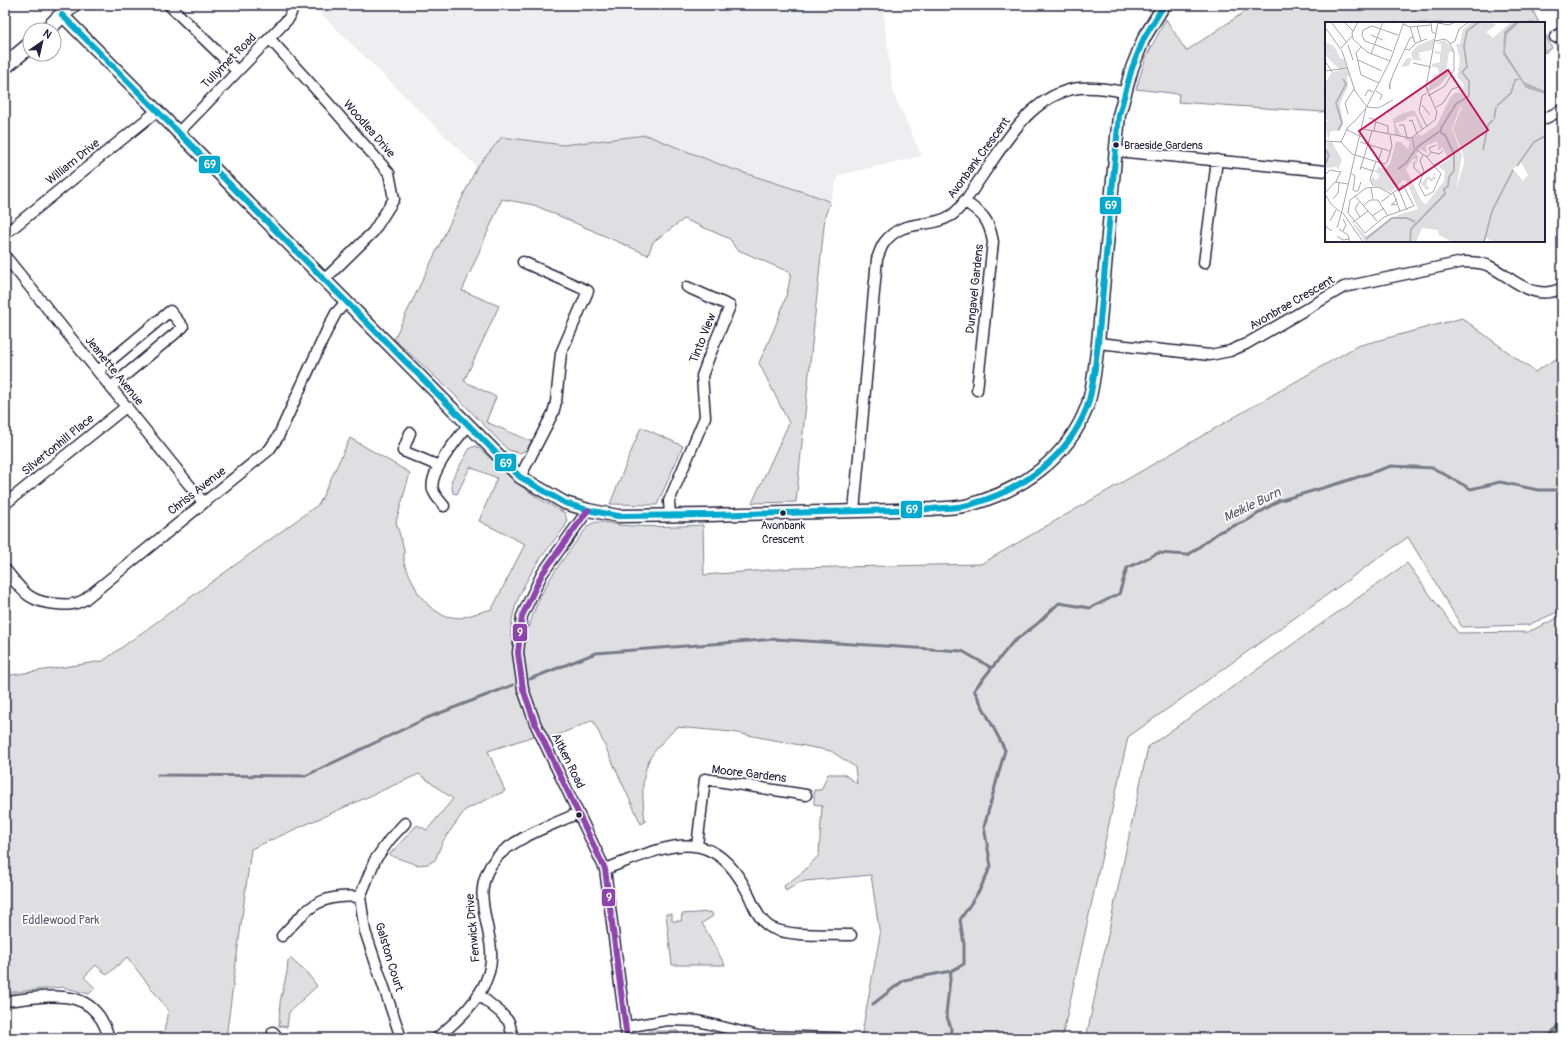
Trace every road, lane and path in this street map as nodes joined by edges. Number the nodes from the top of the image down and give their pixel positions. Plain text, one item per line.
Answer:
1 (169, 5) edge
2 (291, 5) edge
3 (1164, 5) edge
4 (67, 10) edge
5 (55, 22) edge
6 (270, 39) junction
7 (22, 52) edge
8 (5, 66) edge
9 (237, 71) junction
10 (1124, 92) junction
11 (157, 111) junction
12 (1562, 111) edge
13 (1545, 119) edge
14 (178, 133) junction
15 (1116, 151) junction
16 (1217, 160) junction
17 (1325, 170) edge
18 (964, 201) junction
19 (5, 234) edge
20 (5, 256) edge
21 (523, 262) dead end
22 (1204, 263) dead end
23 (324, 280) junction
24 (687, 287) dead end
25 (1562, 288) edge
26 (346, 302) junction
27 (1098, 343) junction
28 (98, 371) junction
29 (111, 387) junction
30 (977, 390) dead end
31 (127, 406) junction
32 (468, 425) junction
33 (410, 433) dead end
34 (439, 466) junction
35 (516, 473) junction
36 (203, 502) junction
37 (5, 504) edge
38 (444, 506) dead end
39 (588, 510) junction
40 (854, 511) junction
41 (670, 515) junction
42 (5, 569) edge
43 (806, 795) dead end
44 (578, 813) junction
45 (405, 822) dead end
46 (697, 846) junction
47 (605, 869) junction
48 (360, 897) junction
49 (851, 934) dead end
50 (282, 936) dead end
51 (479, 995) junction
52 (5, 1001) edge
53 (625, 1027) junction
54 (109, 1038) edge
55 (401, 1038) edge
56 (437, 1038) edge
57 (512, 1038) edge
58 (627, 1038) edge
59 (839, 1038) edge

1 - 9 street
2 - 6 street, Tullymet Road
3 - 10 street
4 - 5 main road
4 - 11 street
6 - 9 street, Tullymet Road
6 - 23 street, Woodlea Drive
7 - 8 main road
9 - 14 street, Tullymet Road
10 - 15 street
10 - 18 street, Avonbank Crescent
11 - 14 street
11 - 19 street, William Drive
12 - 13 street
14 - 23 street
15 - 16 street
15 - 27 street
16 - 17 street
16 - 22 street
18 - 30 street, Dungavel Gardens
18 - 40 street, Avonbank Crescent
20 - 28 street, Jeanette Avenue
21 - 35 street
23 - 26 street
24 - 41 street, Tinto View
25 - 27 street, Avonbrae Crescent
26 - 32 street
26 - 36 street, Chriss Avenue
27 - 40 street
28 - 29 street, Jeanette Avenue
28 - 29 street
29 - 31 street, Jeanette Avenue
31 - 36 street, Jeanette Avenue
31 - 37 street, Silvertonhill Place
32 - 34 street
32 - 35 street
33 - 34 street
34 - 38 street
35 - 39 street
36 - 42 street, Chriss Avenue
39 - 41 street
39 - 44 street, Aitken Road
40 - 41 street
43 - 46 street, Moore Gardens
44 - 47 street, Aitken Road
44 - 51 street, Fenwick Drive
45 - 48 street
46 - 47 street
46 - 49 street
47 - 53 street, Aitken Road
48 - 50 street
48 - 55 street, Galston Court
51 - 56 street, Fenwick Drive
51 - 57 street
52 - 54 street
53 - 58 street, Aitken Road
53 - 59 street

